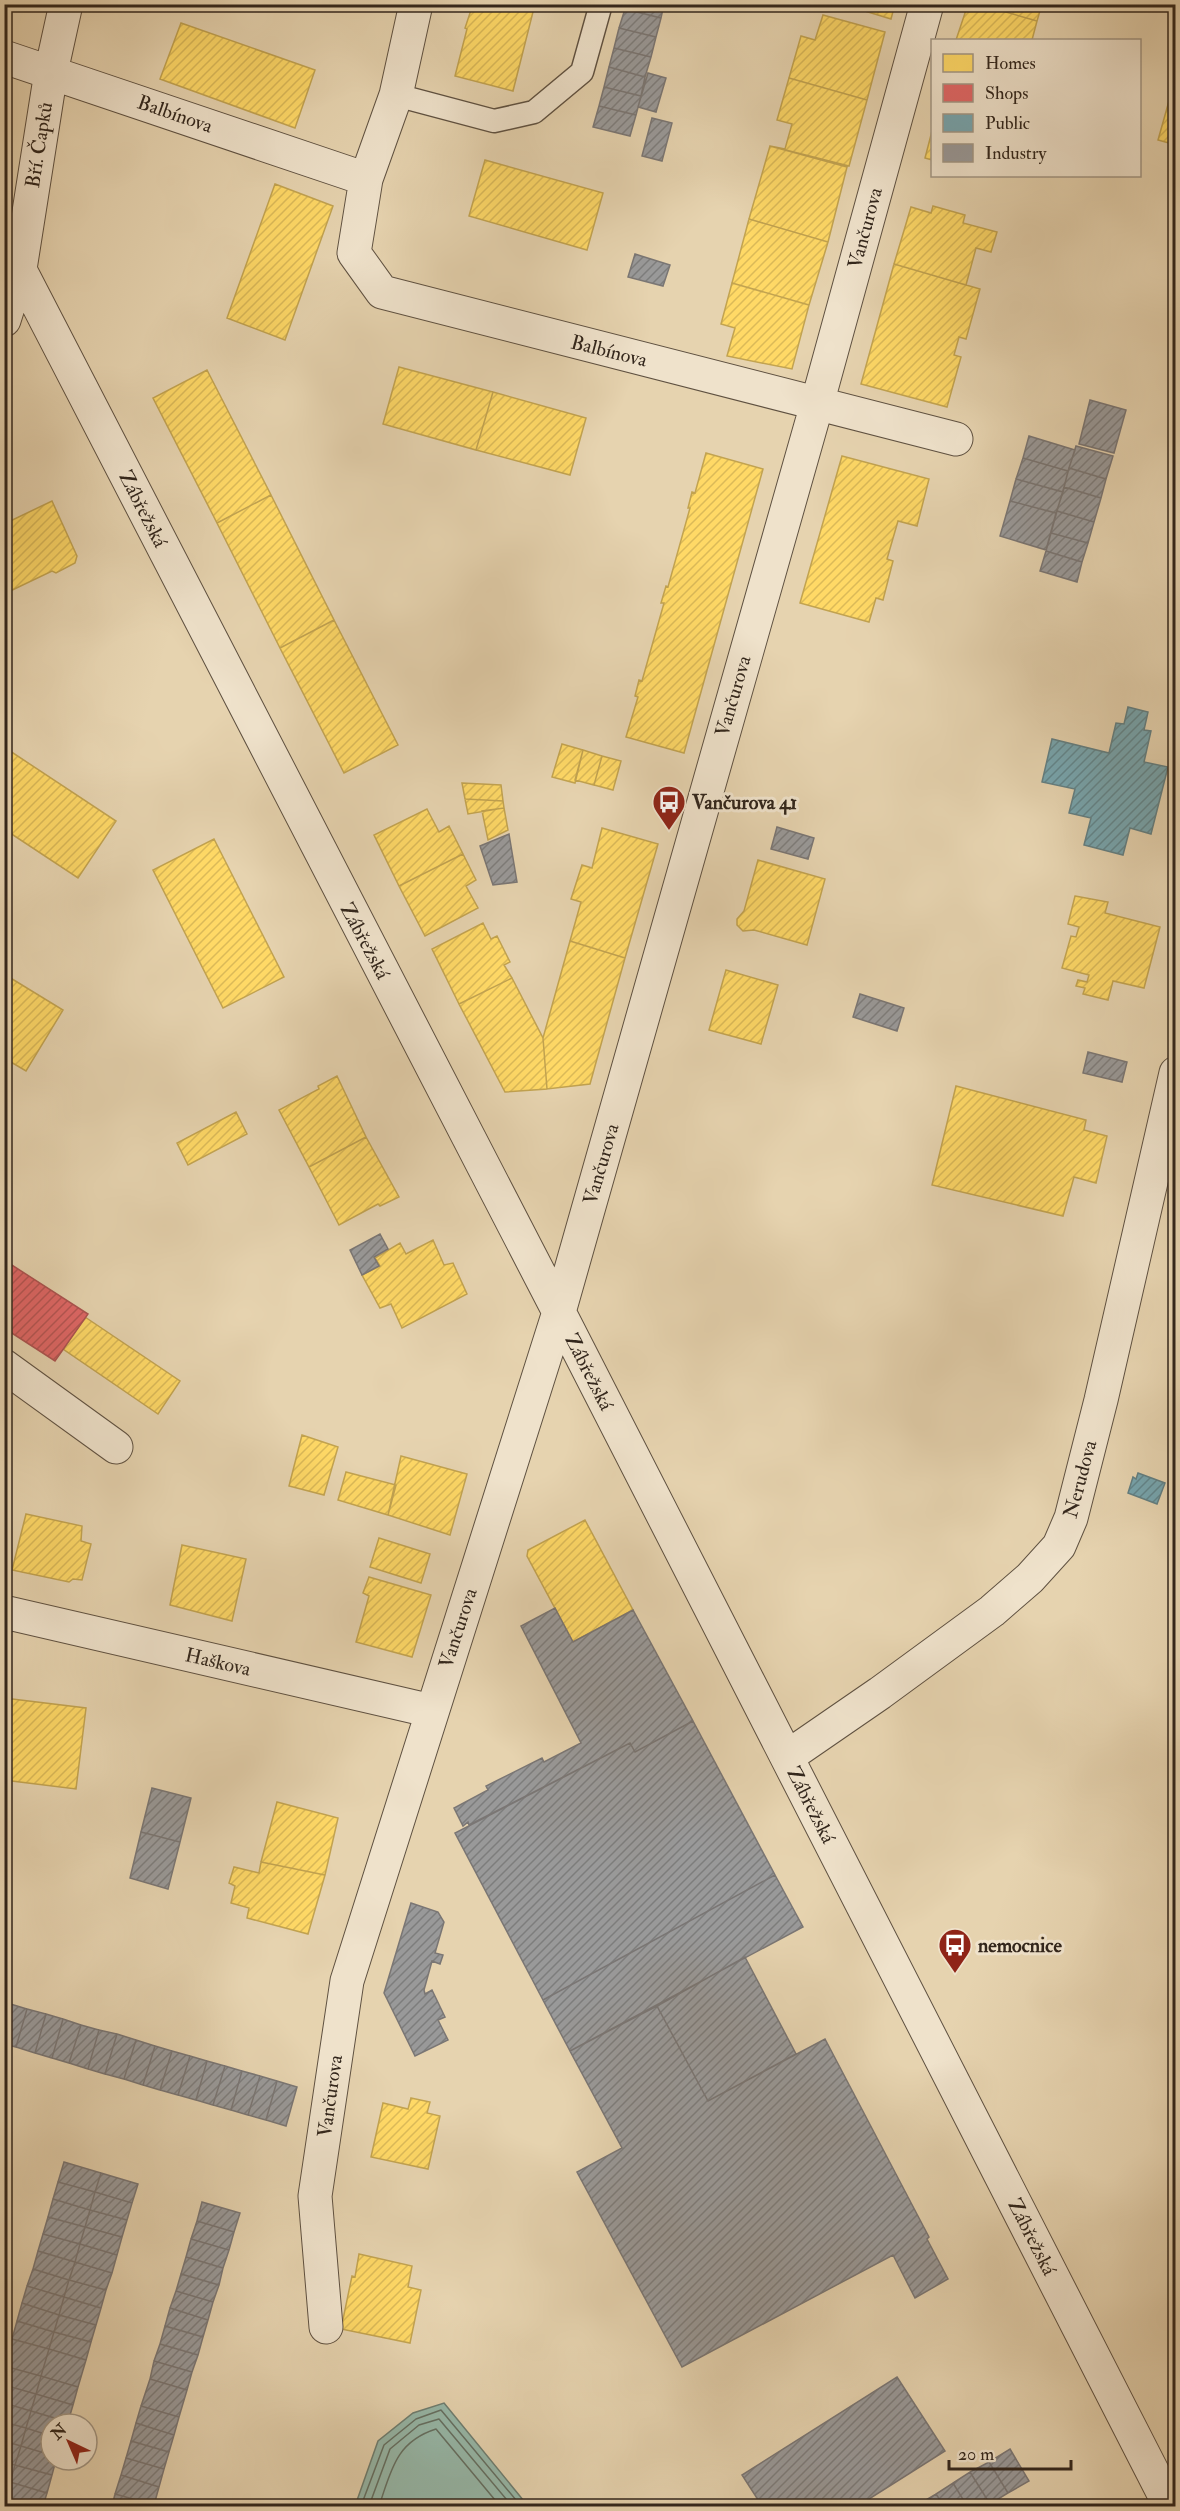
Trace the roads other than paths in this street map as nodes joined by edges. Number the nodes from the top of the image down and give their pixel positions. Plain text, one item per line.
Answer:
1 (66, 4) edge
2 (416, 4) edge
3 (601, 4) edge
4 (927, 4) edge
5 (4, 57) edge
6 (51, 72) junction
7 (396, 95) junction
8 (366, 179) junction
9 (4, 239) edge
10 (12, 270) edge
11 (4, 320) edge
12 (817, 404) junction
13 (956, 439) dead end
14 (1176, 1073) edge
15 (559, 1312) junction
16 (4, 1366) edge
17 (116, 1447) dead end
18 (4, 1612) edge
19 (432, 1711) junction
20 (787, 1757) junction
21 (326, 2327) dead end
22 (1170, 2506) edge

1 - 6 street, Bří. Čapků
2 - 7 street, Balbínova
3 - 7 lane
4 - 12 street, Vančurova
5 - 6 street, Balbínova
6 - 8 street, Balbínova
6 - 10 street, Bří. Čapků
7 - 8 street, Balbínova
8 - 12 street, Balbínova
9 - 10 street, Zábřežská
10 - 11 street, Bří. Čapků
10 - 15 street, Zábřežská
12 - 13 street, Balbínova
12 - 15 street, Vančurova
14 - 20 street, Nerudova
15 - 19 street, Vančurova
15 - 20 street, Zábřežská
16 - 17 street
18 - 19 street, Haškova
19 - 21 street, Vančurova
20 - 22 street, Zábřežská

